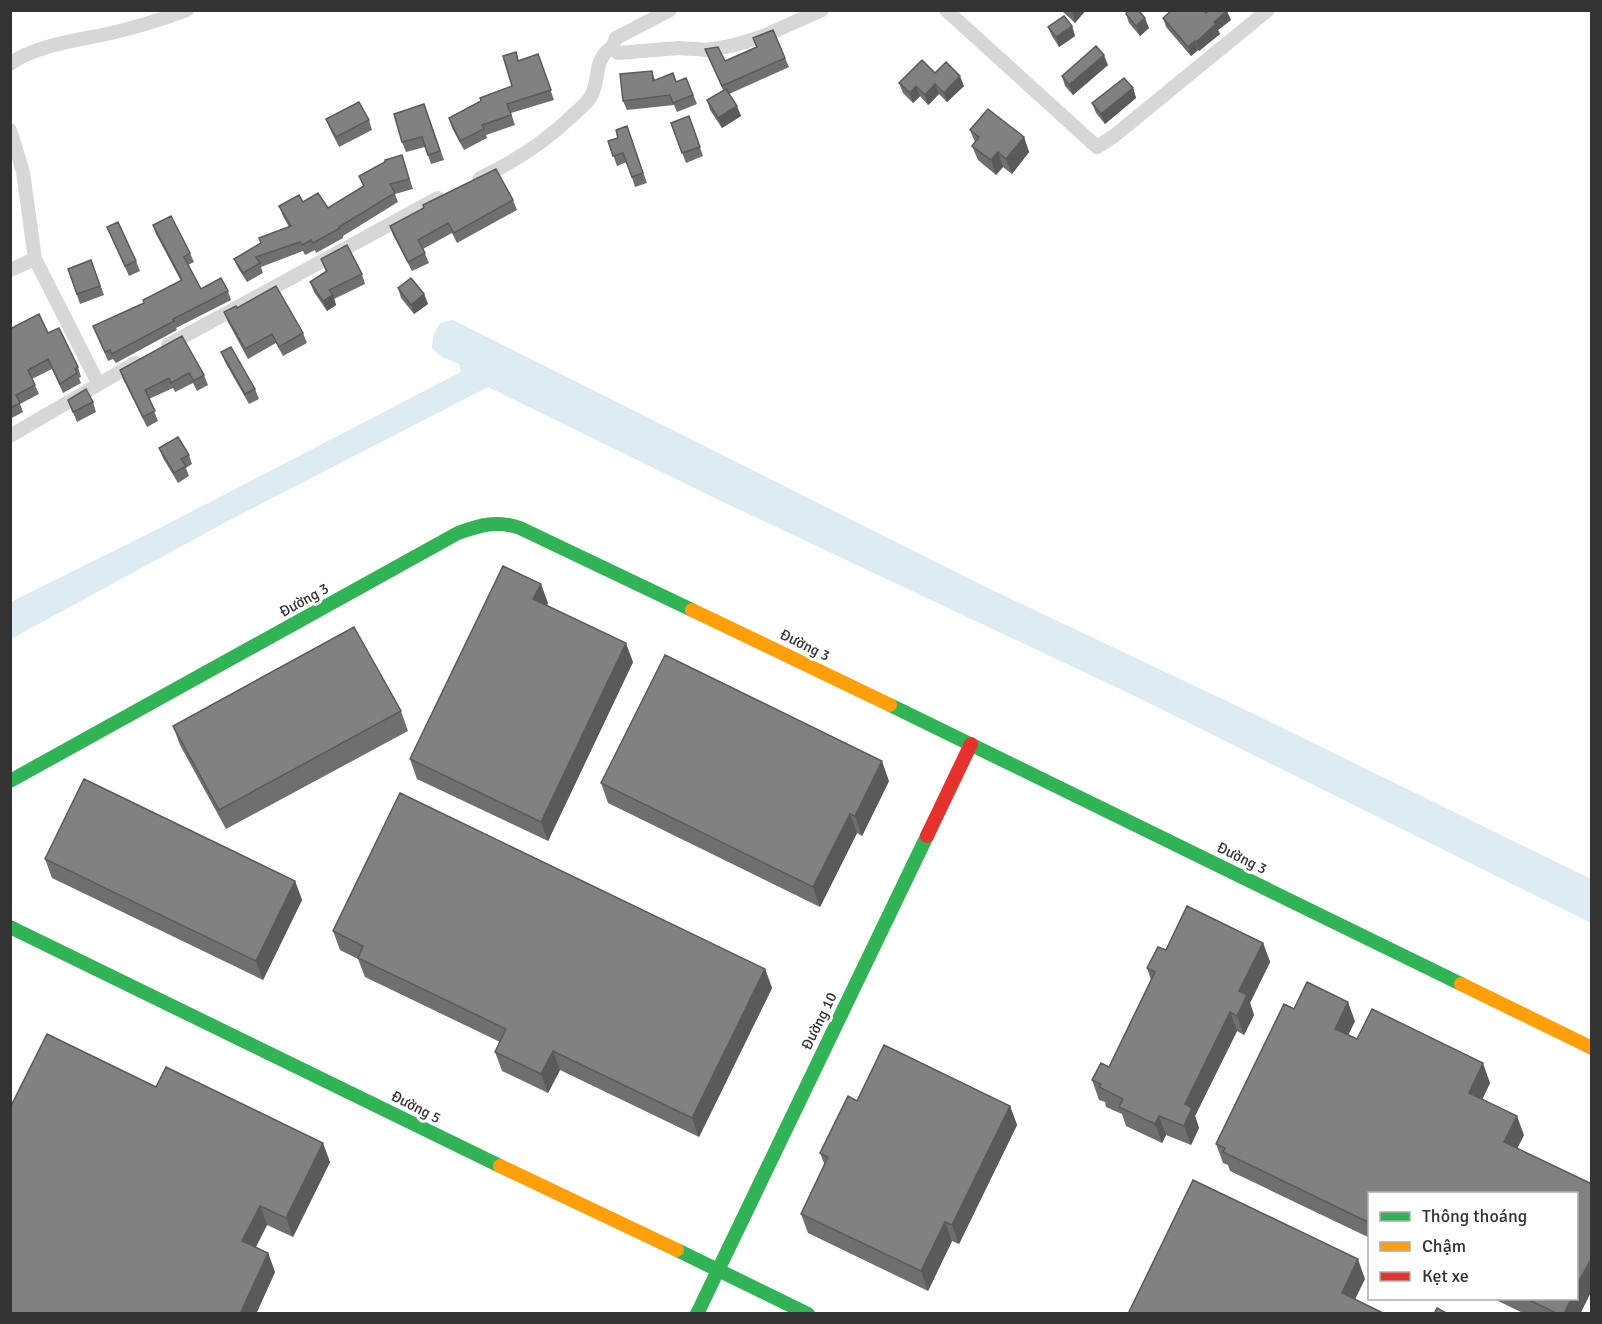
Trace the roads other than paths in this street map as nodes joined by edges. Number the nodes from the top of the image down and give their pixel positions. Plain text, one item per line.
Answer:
1 (187, 10) edge
2 (670, 10) edge
3 (822, 10) edge
4 (946, 10) edge
5 (1266, 11) edge
6 (612, 47) junction
7 (10, 64) edge
8 (10, 130) edge
9 (471, 182) edge
10 (452, 191) edge
11 (35, 258) junction
12 (10, 270) edge
13 (98, 383) junction
14 (10, 436) edge
15 (971, 744) junction
16 (10, 781) edge
17 (10, 927) edge
18 (1592, 1048) edge
19 (718, 1269) junction
20 (697, 1314) edge
21 (808, 1314) edge

1 - 7 street
2 - 6 street
3 - 6 street
4 - 5 street
6 - 9 street
8 - 11 street
10 - 13 street
11 - 12 street
11 - 13 street
13 - 14 street
15 - 16 street, Đường 3
15 - 18 street, Đường 3
15 - 19 street, Đường 10
17 - 19 street, Đường 5
19 - 20 street, Đường 10
19 - 21 street, Đường 5

